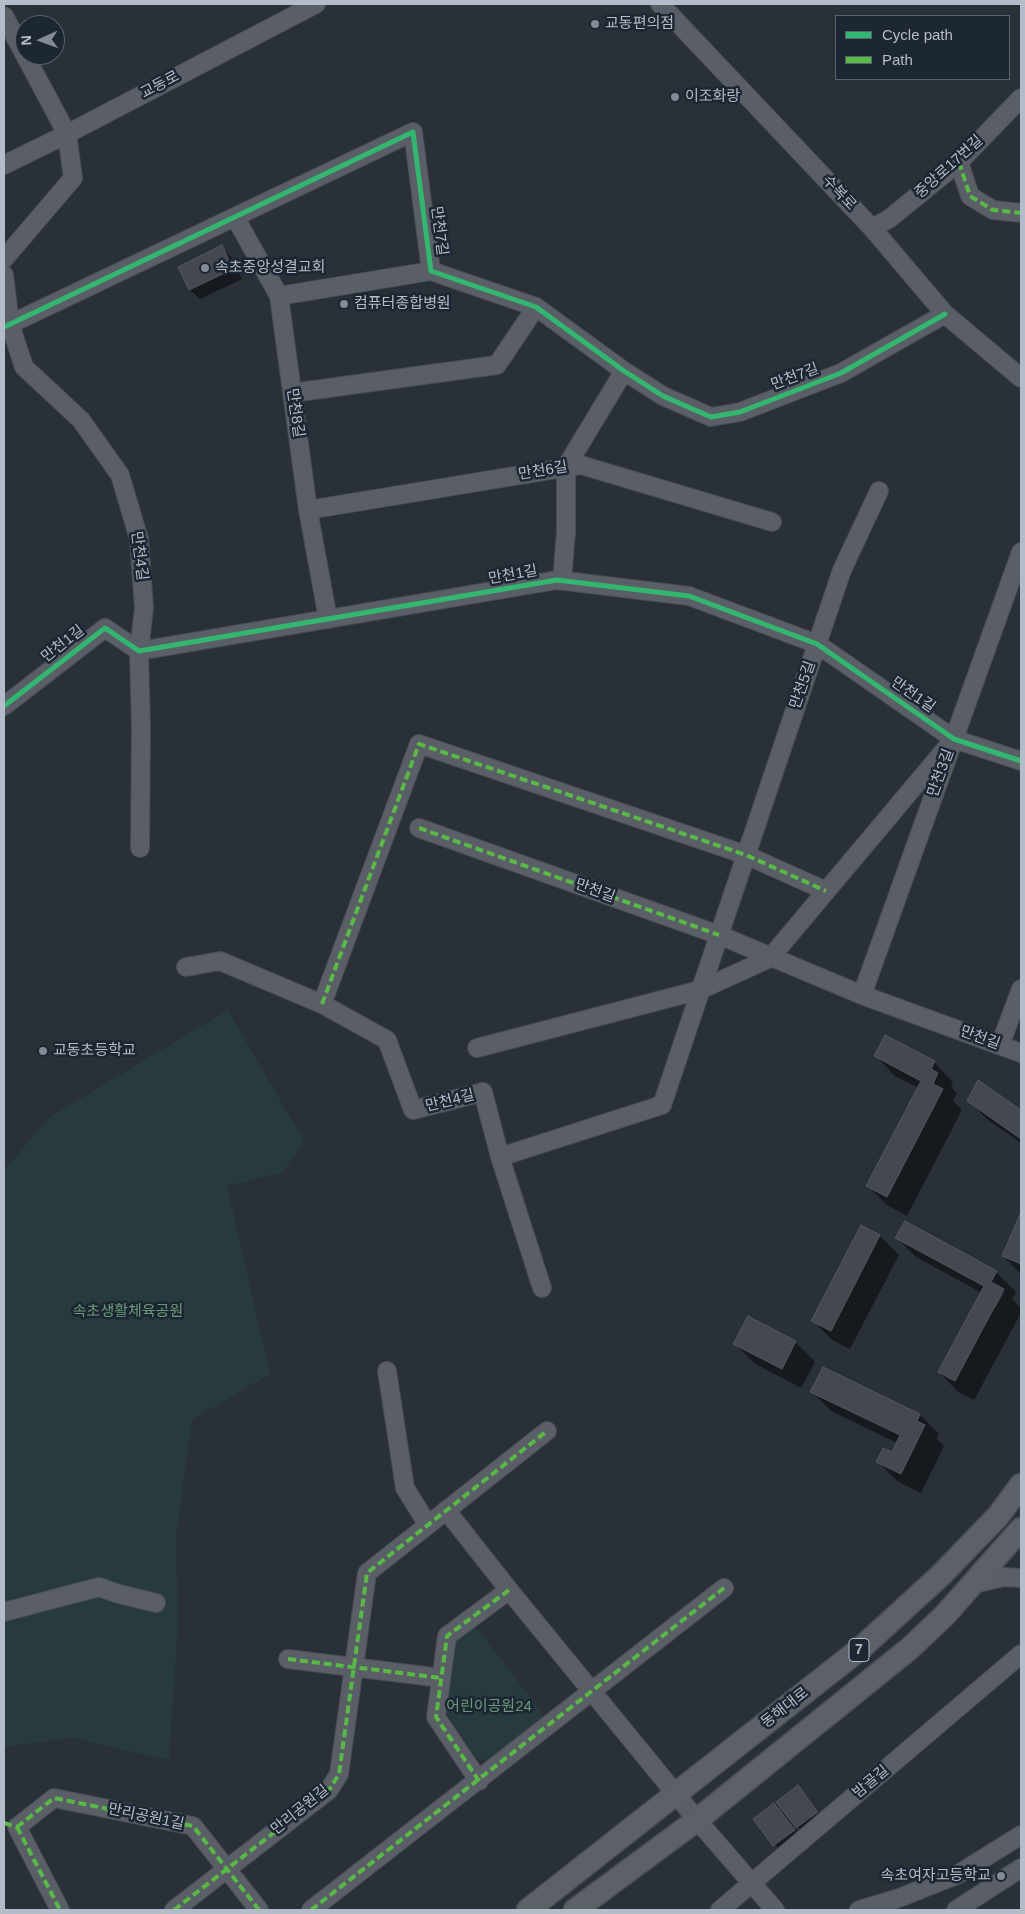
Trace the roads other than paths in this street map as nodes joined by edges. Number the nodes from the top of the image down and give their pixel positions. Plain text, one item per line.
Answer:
1 (316, 4) edge
2 (660, 4) edge
3 (4, 16) edge
4 (1021, 98) edge
5 (67, 134) junction
6 (959, 162) junction
7 (4, 165) edge
8 (1021, 213) edge
9 (235, 217) junction
10 (872, 228) junction
11 (4, 259) edge
12 (431, 271) junction
13 (4, 275) edge
14 (279, 296) junction
15 (536, 307) junction
16 (945, 314) junction
17 (7, 325) edge
18 (624, 371) junction
19 (1021, 378) edge
20 (292, 393) junction
21 (566, 467) junction
22 (879, 491) dead end
23 (308, 510) junction
24 (772, 522) dead end
25 (1021, 552) edge
26 (562, 580) junction
27 (328, 619) junction
28 (817, 644) junction
29 (138, 651) junction
30 (4, 706) edge
31 (954, 739) junction
32 (1021, 762) edge
33 (419, 828) dead end
34 (140, 848) dead end
35 (746, 855) junction
36 (826, 891) junction
37 (719, 935) junction
38 (770, 958) junction
39 (186, 967) dead end
40 (1021, 989) edge
41 (700, 990) junction
42 (862, 995) junction
43 (322, 1004) junction
44 (1000, 1045) junction
45 (477, 1048) dead end
46 (1021, 1053) edge
47 (500, 1157) junction
48 (542, 1288) dead end
49 (387, 1371) dead end
50 (547, 1431) dead end
51 (1021, 1485) edge
52 (446, 1510) junction
53 (428, 1525) junction
54 (1021, 1529) edge
55 (1021, 1578) edge
56 (974, 1584) junction
57 (724, 1588) dead end
58 (509, 1590) junction
59 (156, 1603) dead end
60 (4, 1612) edge
61 (1021, 1654) edge
62 (288, 1660) dead end
63 (354, 1668) junction
64 (441, 1678) junction
65 (593, 1691) junction
66 (479, 1781) junction
67 (676, 1794) junction
68 (697, 1820) junction
69 (10, 1825) edge
70 (1021, 1836) edge
71 (1021, 1868) edge
72 (226, 1870) junction
73 (751, 1884) junction
74 (60, 1910) edge
75 (174, 1910) edge
76 (259, 1910) edge
77 (311, 1910) edge
78 (528, 1910) edge
79 (575, 1910) edge
80 (720, 1910) edge
81 (775, 1910) edge
82 (859, 1910) edge
83 (956, 1910) edge

1 - 5 street, 교동로
2 - 10 street, 수복로
3 - 5 street
4 - 6 street, 중앙로17번길
5 - 7 street, 교동로
5 - 11 street
6 - 8 street
6 - 10 street, 중앙로17번길
9 - 12 street, 만천7길
9 - 14 street, 만천8길
9 - 17 street, 만천7길
10 - 16 street, 수복로
12 - 14 street, 만천7길
12 - 15 street, 만천7길
13 - 17 street, 만천4길
14 - 20 street, 만천8길
15 - 18 street, 만천7길
15 - 20 street
16 - 18 street, 만천7길
16 - 19 street, 수복로
17 - 29 street, 만천4길
18 - 21 street
20 - 23 street, 만천8길
21 - 23 street, 만천6길
21 - 24 street, 만천6길
21 - 26 street
22 - 28 street, 만천5길
23 - 27 street, 만천8길
25 - 31 street, 만천3길
26 - 27 street, 만천1길
26 - 28 street, 만천1길
27 - 29 street, 만천1길
28 - 31 street, 만천1길
28 - 35 street, 만천5길
29 - 30 street, 만천1길
29 - 34 street, 만천4길
31 - 32 street, 만천1길
31 - 36 street
31 - 42 street, 만천3길
33 - 37 street, 만천길
35 - 36 street
35 - 37 street, 만천5길
35 - 43 street
36 - 38 street
37 - 38 street, 만천길
37 - 41 street, 만천5길
38 - 41 street
38 - 42 street, 만천길
39 - 43 street, 만천4길
40 - 44 street
41 - 45 street
41 - 47 street
42 - 44 street, 만천길
43 - 47 street, 만천4길
44 - 46 street, 만천길
47 - 48 street
49 - 53 street
50 - 52 street, 만리공원길
51 - 67 main road, 동해대로 / 7
52 - 53 street, 만리공원길
52 - 58 street
53 - 63 street, 만리공원길
54 - 56 main road, 동해대로 / 7
55 - 56 street
56 - 68 main road, 동해대로 / 7
57 - 65 street
58 - 64 street
58 - 65 street
59 - 60 street
61 - 73 street, 밤골길
62 - 63 street
63 - 64 street
63 - 72 street, 만리공원길
64 - 66 street
65 - 66 street
65 - 67 street
66 - 77 street
67 - 68 street
67 - 78 main road, 동해대로 / 7
68 - 73 street
68 - 79 main road, 동해대로 / 7
69 - 72 street, 만리공원1길
69 - 74 street
70 - 82 street
71 - 83 street
72 - 75 street, 만리공원길
72 - 76 street, 만리공원1길
73 - 80 street, 밤골길
73 - 81 street

